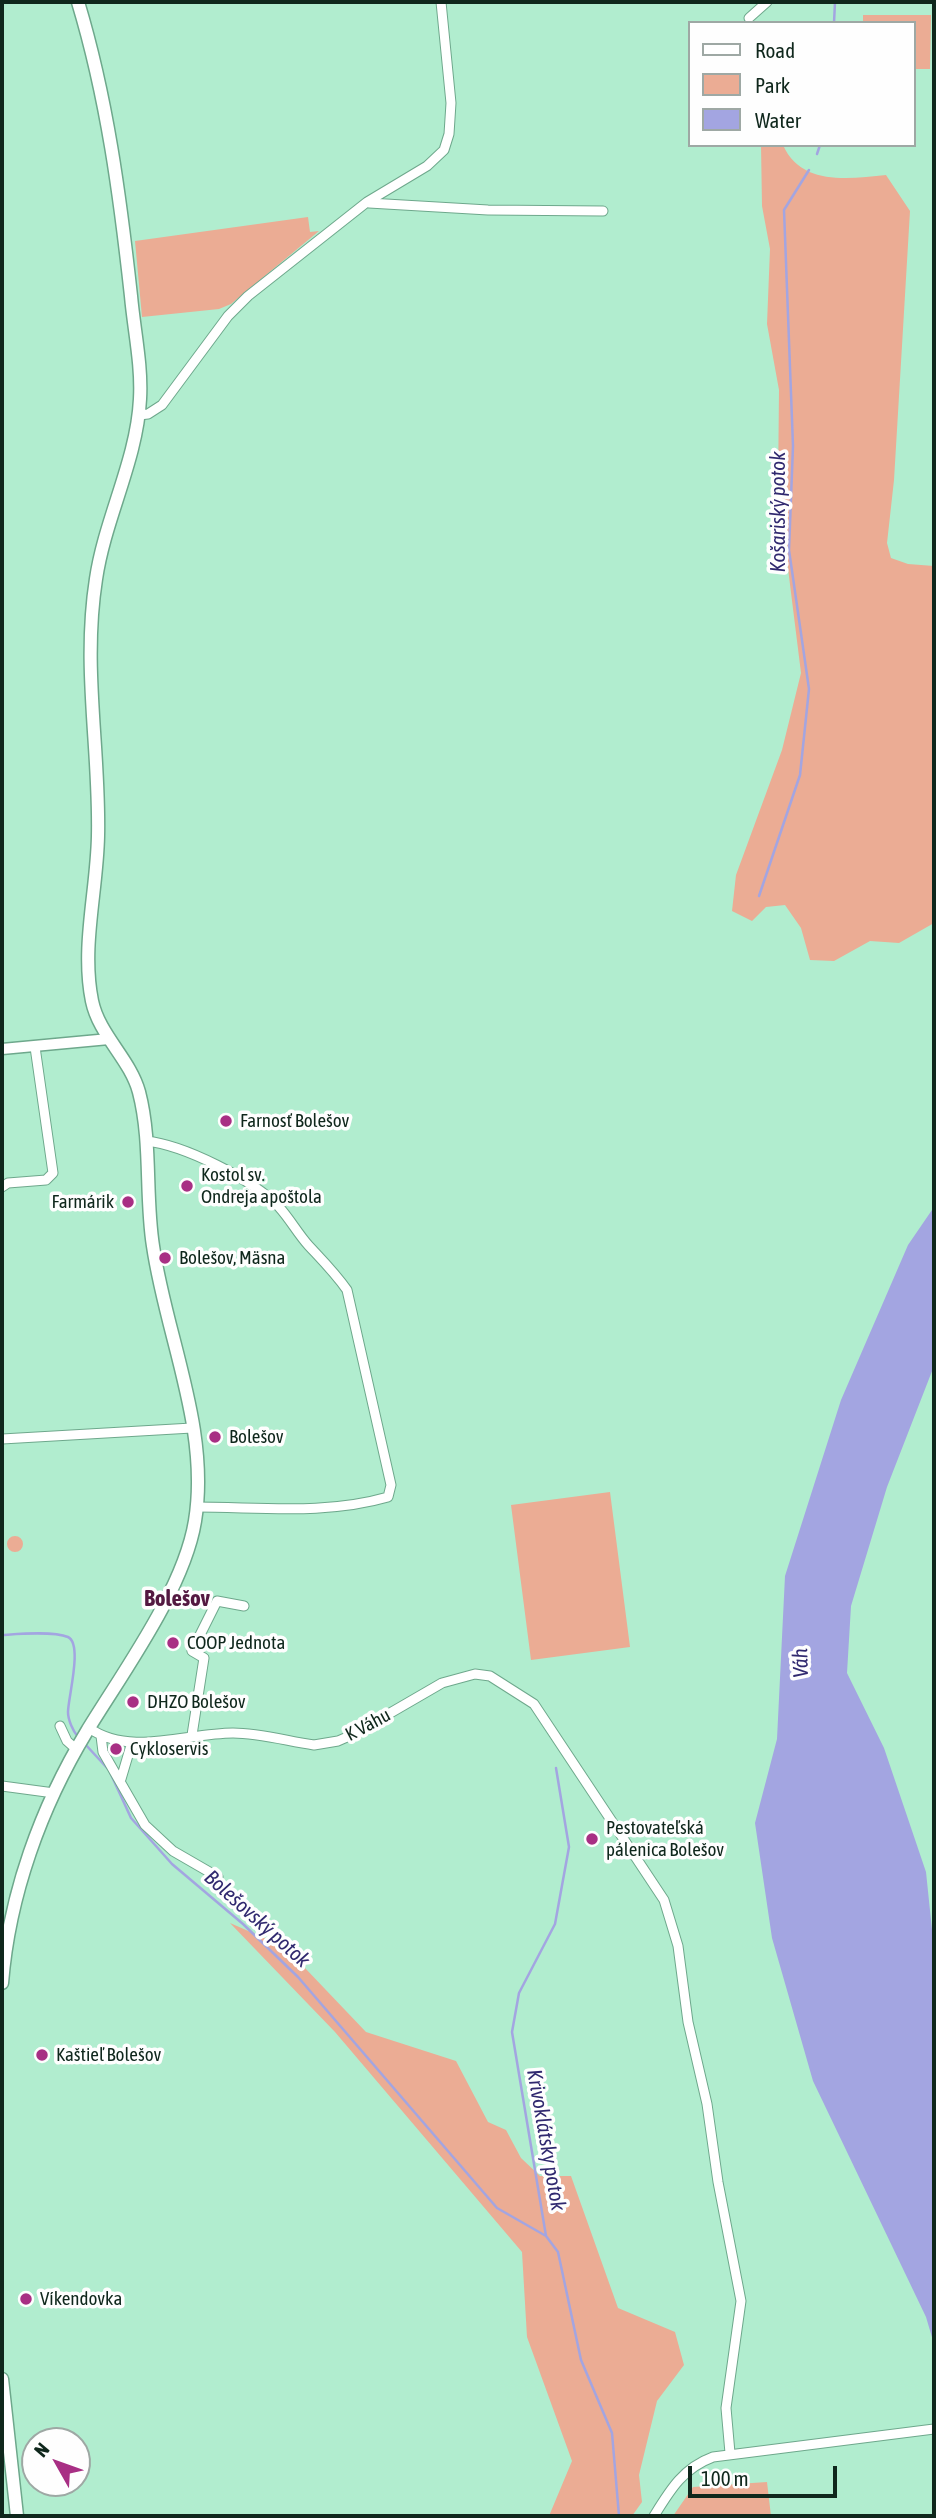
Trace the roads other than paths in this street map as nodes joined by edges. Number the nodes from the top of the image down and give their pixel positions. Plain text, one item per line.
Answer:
1 (78, 2) edge
2 (441, 2) edge
3 (767, 2) edge
4 (749, 18) dead end
5 (368, 202) junction
6 (603, 211) dead end
7 (139, 415) junction
8 (109, 1039) junction
9 (36, 1047) junction
10 (2, 1049) edge
11 (146, 1140) junction
12 (2, 1187) edge
13 (192, 1428) junction
14 (2, 1439) edge
15 (197, 1507) junction
16 (244, 1606) dead end
17 (60, 1726) dead end
18 (192, 1735) junction
19 (101, 1736) junction
20 (83, 1739) junction
21 (132, 1742) junction
22 (121, 1779) junction
23 (2, 1786) edge
24 (54, 1793) junction
25 (218, 1877) dead end
26 (2, 1983) edge
27 (2, 2379) edge
28 (3, 2406) edge
29 (934, 2429) edge
30 (730, 2453) junction
31 (17, 2516) edge
32 (654, 2516) edge

1 - 7 main road
2 - 5 street
3 - 4 street
5 - 6 street
5 - 7 street
7 - 8 main road
8 - 9 street
8 - 11 main road
9 - 10 street
9 - 12 street
11 - 13 main road
11 - 15 street
13 - 14 street
13 - 15 main road
15 - 20 main road
16 - 18 street
17 - 20 street
18 - 21 street, K Váhu
18 - 30 street, K Váhu
19 - 20 street, K Váhu
19 - 21 street, K Váhu
19 - 22 street
20 - 24 main road
21 - 22 street
22 - 25 street
23 - 24 street
24 - 26 main road
27 - 28 main road
28 - 31 main road
29 - 30 street
30 - 32 street

